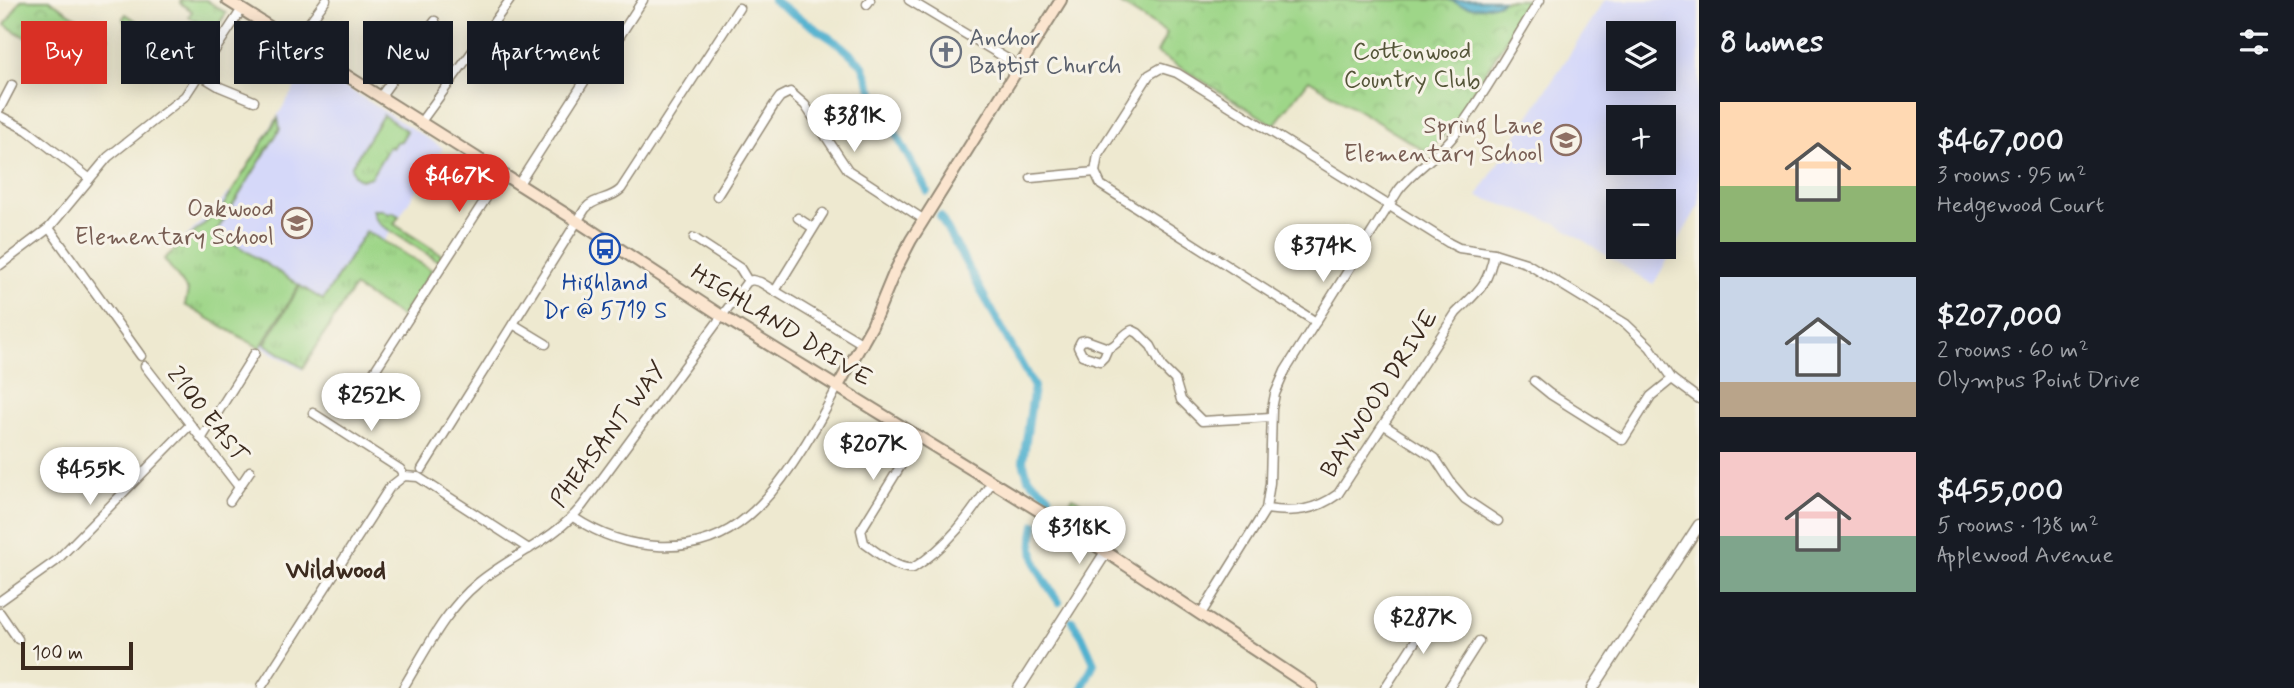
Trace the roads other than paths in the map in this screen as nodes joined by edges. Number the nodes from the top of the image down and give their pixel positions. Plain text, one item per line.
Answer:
1 (227, 0) edge
2 (326, 0) edge
3 (510, 0) edge
4 (643, 0) edge
5 (909, 0) edge
6 (1540, 0) edge
7 (1058, 1) edge
8 (739, 8) dead end
9 (242, 9) junction
10 (261, 21) edge
11 (310, 21) edge
12 (220, 44) edge
13 (1020, 66) junction
14 (349, 77) edge
15 (193, 84) edge
16 (215, 84) edge
17 (390, 84) edge
18 (12, 85) dead end
19 (380, 97) junction
20 (254, 102) dead end
21 (0, 108) edge
22 (0, 116) edge
23 (420, 124) junction
24 (1095, 172) junction
25 (501, 175) junction
26 (89, 178) junction
27 (1031, 178) dead end
28 (518, 185) junction
29 (717, 196) dead end
30 (1389, 205) junction
31 (823, 213) dead end
32 (798, 218) dead end
33 (923, 219) junction
34 (577, 221) junction
35 (49, 228) junction
36 (813, 228) junction
37 (694, 238) dead end
38 (1494, 253) junction
39 (0, 265) edge
40 (748, 281) junction
41 (775, 291) junction
42 (722, 316) junction
43 (1316, 322) junction
44 (513, 324) junction
45 (546, 344) dead end
46 (863, 344) junction
47 (1108, 348) dead end
48 (255, 353) dead end
49 (141, 356) dead end
50 (145, 366) dead end
51 (1672, 379) junction
52 (1534, 380) dead end
53 (838, 386) junction
54 (1699, 399) edge
55 (352, 406) dead end
56 (313, 413) dead end
57 (1271, 417) junction
58 (190, 425) junction
59 (1384, 425) junction
60 (919, 436) junction
61 (201, 439) junction
62 (422, 469) dead end
63 (250, 471) dead end
64 (404, 476) junction
65 (992, 482) junction
66 (239, 487) junction
67 (230, 501) dead end
68 (1266, 509) junction
69 (573, 517) junction
70 (1498, 521) dead end
71 (1699, 526) edge
72 (529, 549) junction
73 (1106, 552) junction
74 (0, 601) edge
75 (1436, 609) dead end
76 (0, 613) edge
77 (1201, 614) junction
78 (18, 639) dead end
79 (1479, 641) dead end
80 (262, 686) dead end
81 (403, 688) edge
82 (1019, 688) edge
83 (1312, 688) edge
84 (1385, 688) edge
85 (1449, 688) edge
86 (1593, 688) edge

1 - 9 main road, HIGHLAND DRIVE
2 - 11 street
3 - 23 street
4 - 28 street
5 - 13 street
6 - 30 street
7 - 13 main road
8 - 34 street
9 - 10 main road, HIGHLAND DRIVE
9 - 12 street
13 - 33 main road
14 - 19 main road, HIGHLAND DRIVE
15 - 26 street
16 - 20 street
17 - 19 street
18 - 21 street
19 - 23 main road, HIGHLAND DRIVE
22 - 26 street
23 - 25 main road, HIGHLAND DRIVE
24 - 27 street
24 - 30 street
24 - 43 street
25 - 28 main road, HIGHLAND DRIVE
25 - 55 street
26 - 35 street
28 - 34 main road, HIGHLAND DRIVE
29 - 33 street
30 - 38 street
30 - 43 street
31 - 36 street
32 - 36 street
33 - 46 main road
34 - 42 main road, HIGHLAND DRIVE
34 - 44 street
35 - 39 street
35 - 49 street
36 - 41 street
37 - 40 street
38 - 51 street
38 - 59 street, BAYWOOD DRIVE
40 - 41 street
40 - 42 street, PHEASANT WAY
41 - 46 street
42 - 53 main road, HIGHLAND DRIVE
42 - 69 street, PHEASANT WAY
43 - 57 street
44 - 45 street
44 - 62 street
46 - 53 main road
47 - 57 street
48 - 61 street
50 - 58 street, 2100 EAST
51 - 52 street
51 - 54 street
53 - 60 main road, HIGHLAND DRIVE
53 - 69 street
56 - 64 street
57 - 68 street
58 - 61 street, 2100 EAST
58 - 74 street
59 - 68 street, BAYWOOD DRIVE
59 - 70 street
60 - 65 main road, HIGHLAND DRIVE
60 - 65 street
61 - 66 street, 2100 EAST
63 - 66 street
64 - 72 street
64 - 80 street
65 - 73 main road, HIGHLAND DRIVE
66 - 67 street
68 - 77 street
69 - 72 street, PHEASANT WAY
71 - 86 street
72 - 81 street, PHEASANT WAY
73 - 77 main road, HIGHLAND DRIVE
73 - 82 street
75 - 84 street
76 - 78 street
77 - 83 main road, HIGHLAND DRIVE
79 - 85 street

